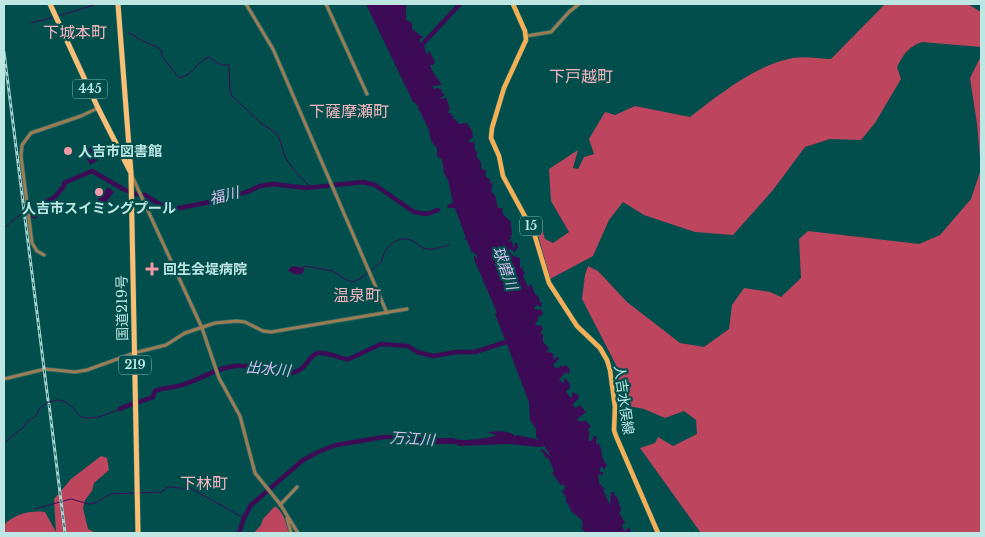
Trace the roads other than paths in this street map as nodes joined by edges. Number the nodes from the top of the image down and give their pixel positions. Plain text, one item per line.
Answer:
1 (50, 4) edge
2 (118, 4) edge
3 (246, 4) edge
4 (326, 4) edge
5 (513, 4) edge
6 (579, 4) edge
7 (526, 36) junction
8 (367, 94) dead end
9 (98, 108) junction
10 (127, 159) junction
11 (131, 173) junction
12 (44, 255) dead end
13 (407, 309) dead end
14 (387, 313) junction
15 (202, 328) junction
16 (134, 353) junction
17 (4, 379) edge
18 (297, 487) dead end
19 (280, 503) junction
20 (138, 533) edge
21 (290, 533) edge
22 (298, 533) edge
23 (658, 533) edge

1 - 9 highway, 445
2 - 10 highway
3 - 14 street
4 - 8 street
5 - 7 main road
6 - 7 street
7 - 23 main road, 人吉水俣線 / 15
9 - 10 highway, 445
9 - 12 street
10 - 11 highway, 445
11 - 15 street
11 - 16 highway, 国道219号 / 219
13 - 14 street
14 - 15 street
15 - 16 street
15 - 19 street
16 - 17 street
16 - 20 highway, 国道219号 / 219
18 - 19 street
19 - 21 street
19 - 22 street

